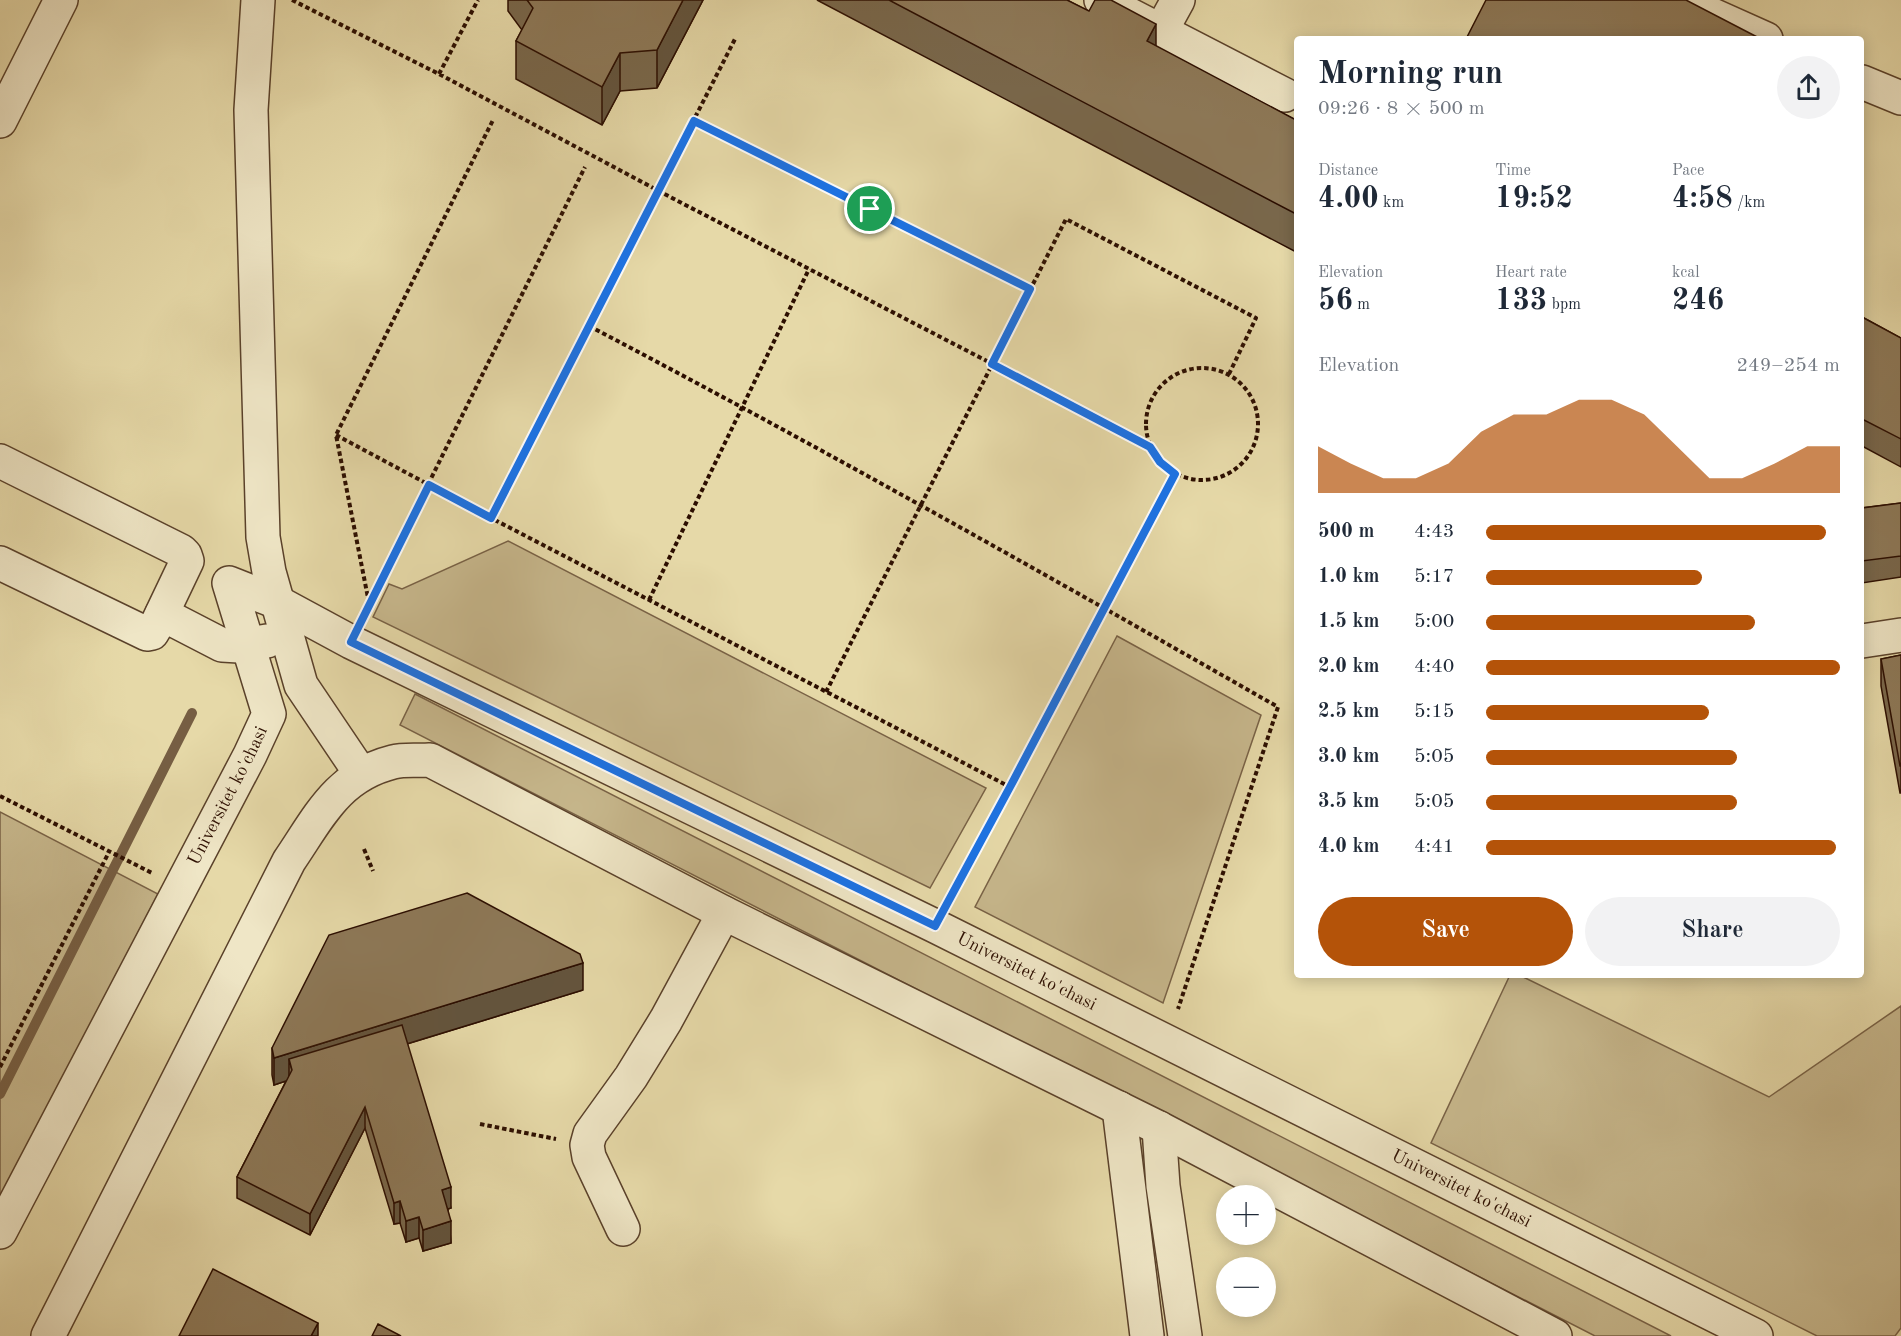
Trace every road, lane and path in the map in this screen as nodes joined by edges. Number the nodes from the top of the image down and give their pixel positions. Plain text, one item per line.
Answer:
1 (61, 0) edge
2 (258, 0) edge
3 (292, 0) edge
4 (477, 0) edge
5 (1101, 0) edge
6 (1178, 0) edge
7 (1679, 0) edge
8 (1161, 32) junction
9 (1759, 36) edge
10 (735, 39) dead end
11 (439, 74) junction
12 (1864, 82) edge
13 (1286, 95) dead end
14 (1901, 98) edge
15 (493, 120) dead end
16 (0, 121) edge
17 (694, 121) junction
18 (585, 167) dead end
19 (658, 191) junction
20 (809, 269) junction
21 (1030, 289) junction
22 (589, 326) junction
23 (992, 364) junction
24 (1229, 374) junction
25 (742, 406) junction
26 (336, 435) junction
27 (1150, 447) junction
28 (0, 461) edge
29 (1175, 474) junction
30 (429, 485) junction
31 (921, 505) junction
32 (491, 518) junction
33 (0, 563) edge
34 (649, 600) junction
35 (277, 602) junction
36 (369, 603) junction
37 (1104, 608) junction
38 (162, 614) junction
39 (1901, 635) edge
40 (286, 637) junction
41 (1864, 641) edge
42 (351, 642) junction
43 (247, 645) junction
44 (826, 692) junction
45 (361, 774) junction
46 (1010, 787) junction
47 (0, 796) edge
48 (364, 849) dead end
49 (111, 853) junction
50 (137, 866) dead end
51 (373, 870) dead end
52 (724, 913) junction
53 (935, 926) junction
54 (1168, 1041) junction
55 (0, 1067) edge
56 (1119, 1108) junction
57 (480, 1125) dead end
58 (1159, 1128) junction
59 (587, 1145) junction
60 (623, 1229) dead end
61 (0, 1232) edge
62 (48, 1336) edge
63 (1147, 1336) edge
64 (1185, 1336) edge
65 (1555, 1336) edge
66 (1756, 1336) edge

1 - 16 street
2 - 35 street
3 - 11 path
4 - 11 path
5 - 8 street
6 - 8 street
7 - 9 street
8 - 13 street
10 - 17 path
11 - 19 path
12 - 14 street
15 - 26 path
17 - 19 path
17 - 21 path
18 - 30 path
19 - 20 path
19 - 22 path
20 - 23 path
20 - 25 path
21 - 23 path
21 - 24 path
22 - 25 path
22 - 32 path
23 - 27 path
23 - 31 path
24 - 27 path
24 - 29 path
25 - 31 path
25 - 34 path
26 - 30 path
26 - 36 path
27 - 29 path
28 - 38 street
29 - 37 path
30 - 32 path
30 - 36 path
31 - 37 path
31 - 44 path
32 - 34 path
33 - 38 street
34 - 44 path
35 - 40 street
35 - 42 street, Universitet ko'chasi
35 - 43 street, Universitet ko'chasi
36 - 42 path
37 - 46 path
37 - 54 path
38 - 43 street
39 - 41 street
40 - 43 street
40 - 45 street
42 - 53 street, Universitet ko'chasi
43 - 61 street, Universitet ko'chasi
44 - 46 path
45 - 52 street
45 - 62 street
46 - 53 path
47 - 49 path
48 - 51 path
49 - 50 path
49 - 55 path
52 - 56 street
52 - 59 street
53 - 54 street, Universitet ko'chasi
54 - 66 street, Universitet ko'chasi
56 - 58 street
56 - 63 street
57 - 59 path
58 - 64 street
58 - 65 street
59 - 60 street

